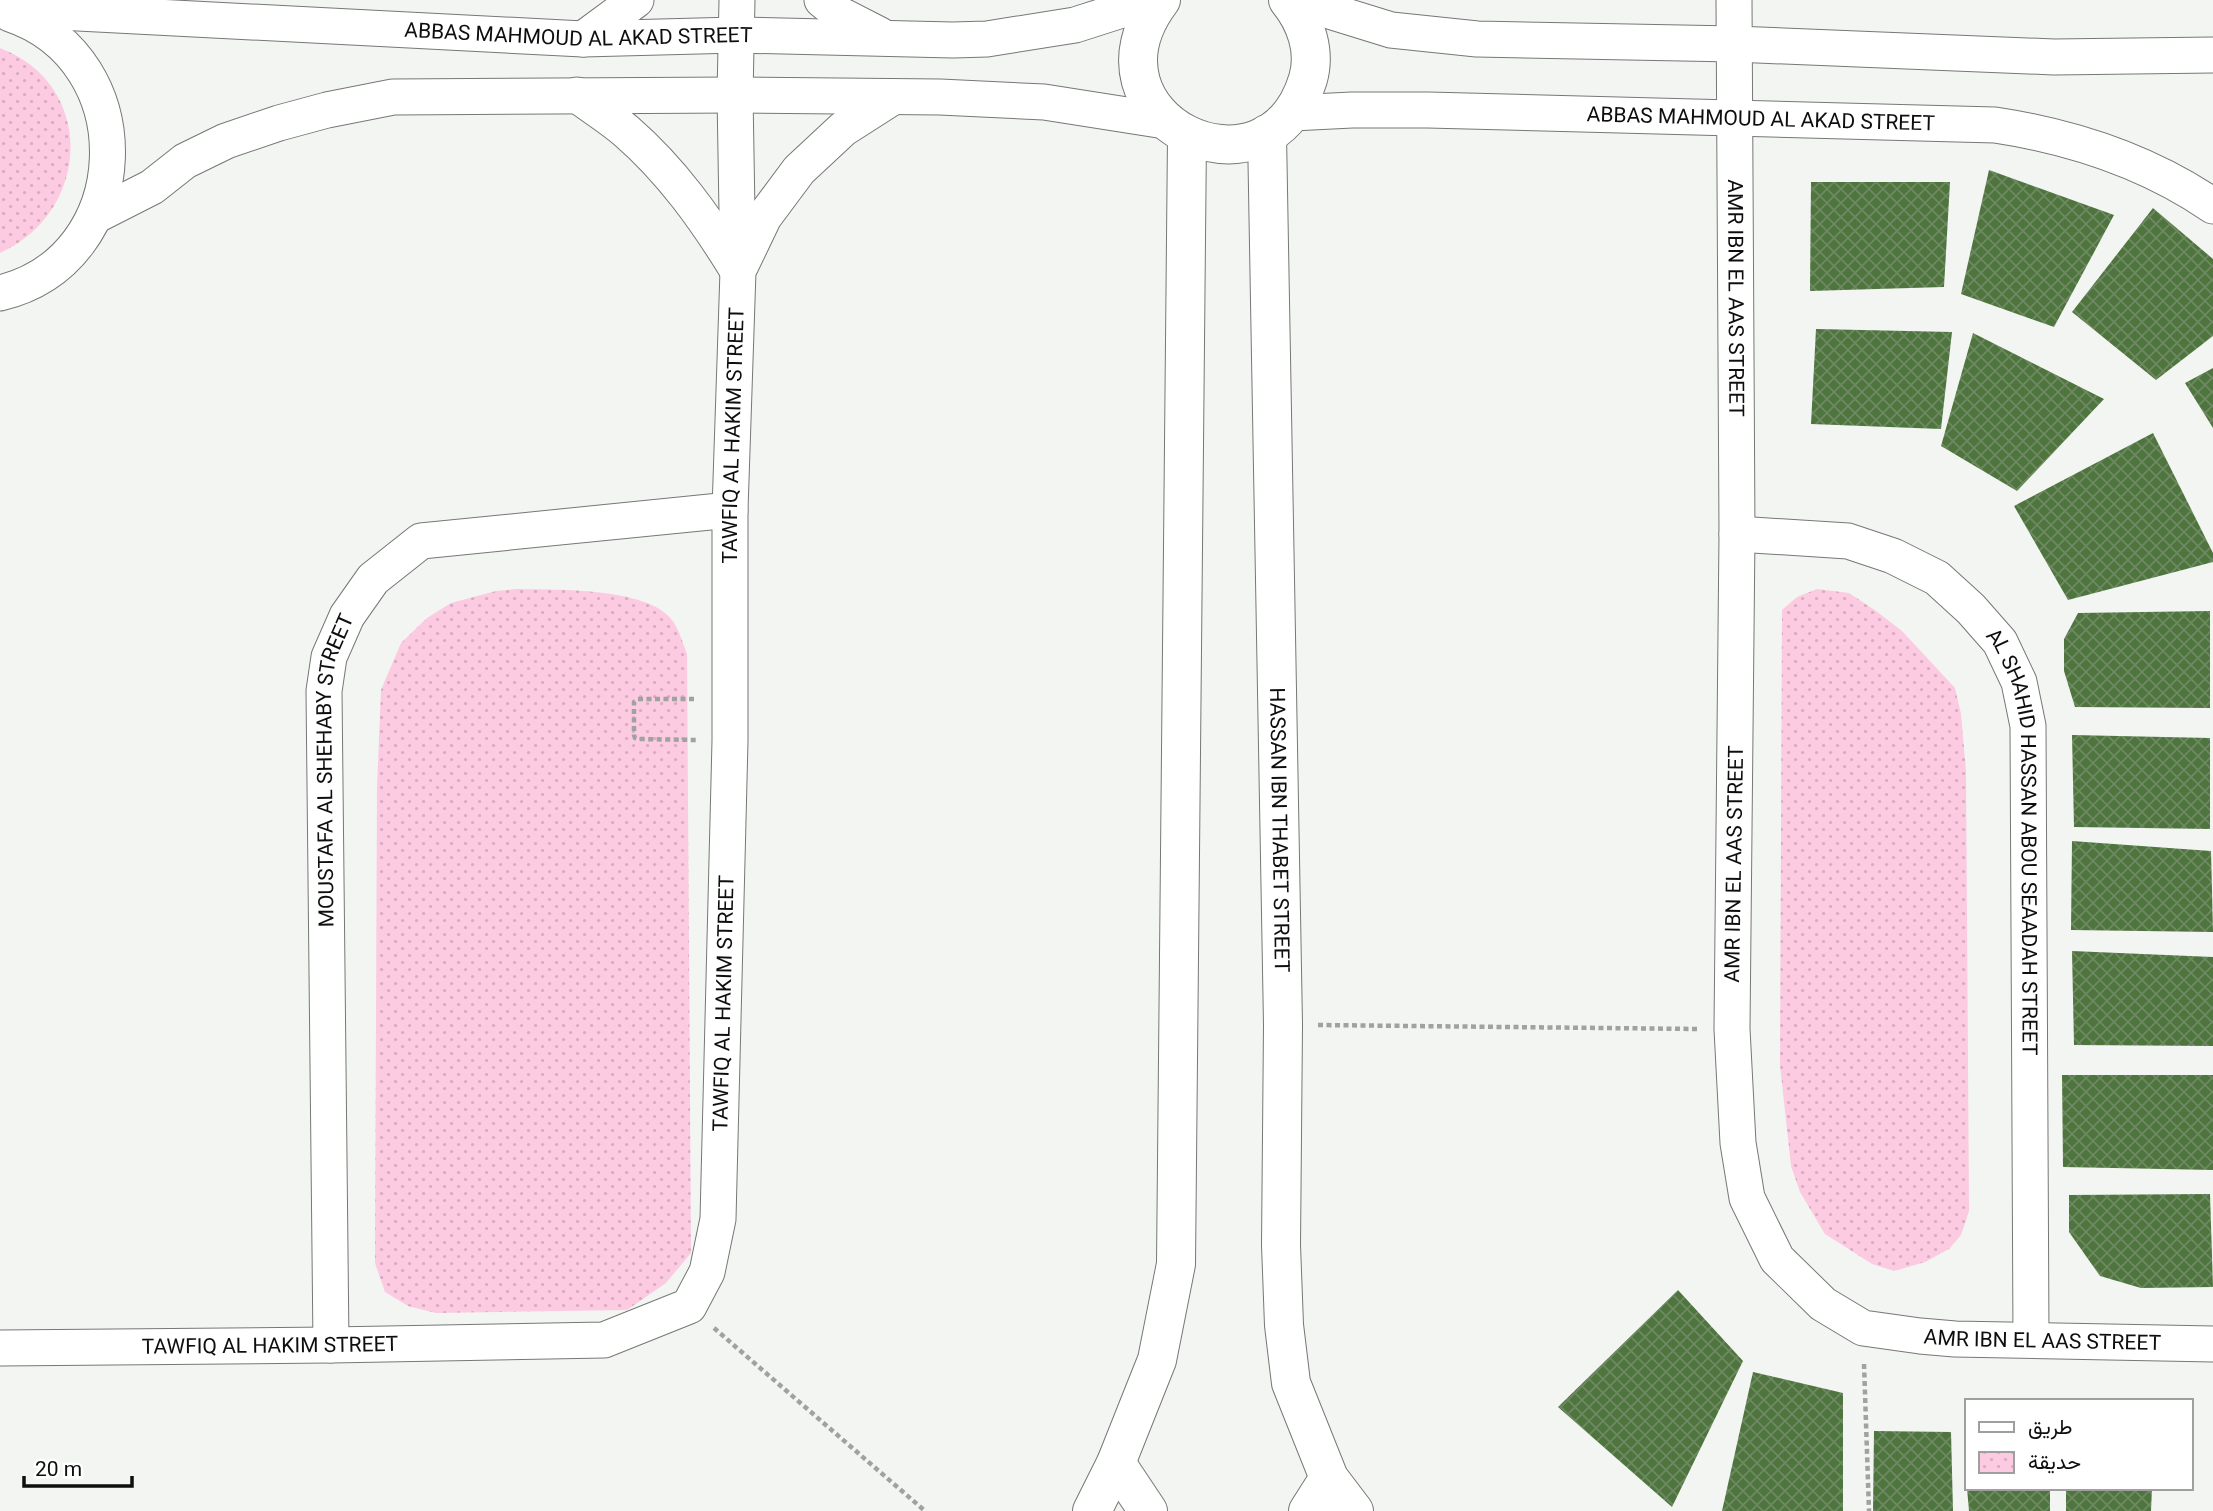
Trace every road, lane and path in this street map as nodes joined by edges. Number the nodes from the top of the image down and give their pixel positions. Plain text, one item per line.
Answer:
1 (636, 0) edge
2 (737, 0) edge
3 (822, 0) edge
4 (1153, 0) edge
5 (1161, 0) edge
6 (1288, 0) edge
7 (1294, 0) edge
8 (1734, 0) edge
9 (0, 10) edge
10 (737, 35) junction
11 (583, 39) junction
12 (890, 40) junction
13 (1734, 44) junction
14 (2213, 55) edge
15 (578, 95) junction
16 (735, 95) junction
17 (893, 97) junction
18 (1735, 118) junction
19 (1279, 124) junction
20 (1176, 129) junction
21 (2213, 206) edge
22 (95, 216) junction
23 (738, 271) junction
24 (5, 300) edge
25 (730, 510) junction
26 (1737, 534) junction
27 (730, 699) junction
28 (730, 741) junction
29 (1283, 1025) junction
30 (1732, 1030) junction
31 (689, 1306) junction
32 (1863, 1328) junction
33 (2031, 1339) junction
34 (2213, 1344) edge
35 (331, 1345) junction
36 (0, 1348) edge
37 (1116, 1462) junction
38 (1329, 1478) junction
39 (925, 1511) edge
40 (1091, 1511) edge
41 (1148, 1511) edge
42 (1308, 1511) edge
43 (1354, 1511) edge
44 (1869, 1511) edge

1 - 11 street
2 - 10 street, TAWFIQ AL HAKIM STREET
3 - 12 street
4 - 12 street, ABBAS MAHMOUD AL AKAD STREET
5 - 20 street
6 - 19 street
7 - 13 street
8 - 13 street, AMR IBN EL AAS STREET
9 - 11 street, ABBAS MAHMOUD AL AKAD STREET
9 - 22 street
10 - 11 street, ABBAS MAHMOUD AL AKAD STREET
10 - 12 street, ABBAS MAHMOUD AL AKAD STREET
10 - 16 street, TAWFIQ AL HAKIM STREET
13 - 14 street
13 - 18 street, AMR IBN EL AAS STREET
15 - 16 street
15 - 22 street
15 - 23 street
16 - 17 street
16 - 23 street, TAWFIQ AL HAKIM STREET
17 - 20 street
17 - 23 street
18 - 19 street, ABBAS MAHMOUD AL AKAD STREET
18 - 21 street, ABBAS MAHMOUD AL AKAD STREET
18 - 26 street, AMR IBN EL AAS STREET
19 - 20 street
19 - 29 street, HASSAN IBN THABET STREET
20 - 37 street
22 - 24 street
23 - 25 street, TAWFIQ AL HAKIM STREET
25 - 27 street, TAWFIQ AL HAKIM STREET
25 - 35 street, MOUSTAFA AL SHEHABY STREET
26 - 30 street, AMR IBN EL AAS STREET
26 - 33 street, AL SHAHID HASSAN ABOU SEAADAH STREET
27 - 28 street, TAWFIQ AL HAKIM STREET
27 - 28 path
28 - 31 street, TAWFIQ AL HAKIM STREET
29 - 30 path
29 - 38 street, HASSAN IBN THABET STREET
30 - 32 street, AMR IBN EL AAS STREET
31 - 35 street, TAWFIQ AL HAKIM STREET
31 - 39 path
32 - 33 street, AMR IBN EL AAS STREET
32 - 44 path
33 - 34 street, AMR IBN EL AAS STREET
35 - 36 street, TAWFIQ AL HAKIM STREET
37 - 40 street
37 - 41 street
38 - 42 street
38 - 43 street, HASSAN IBN THABET STREET

